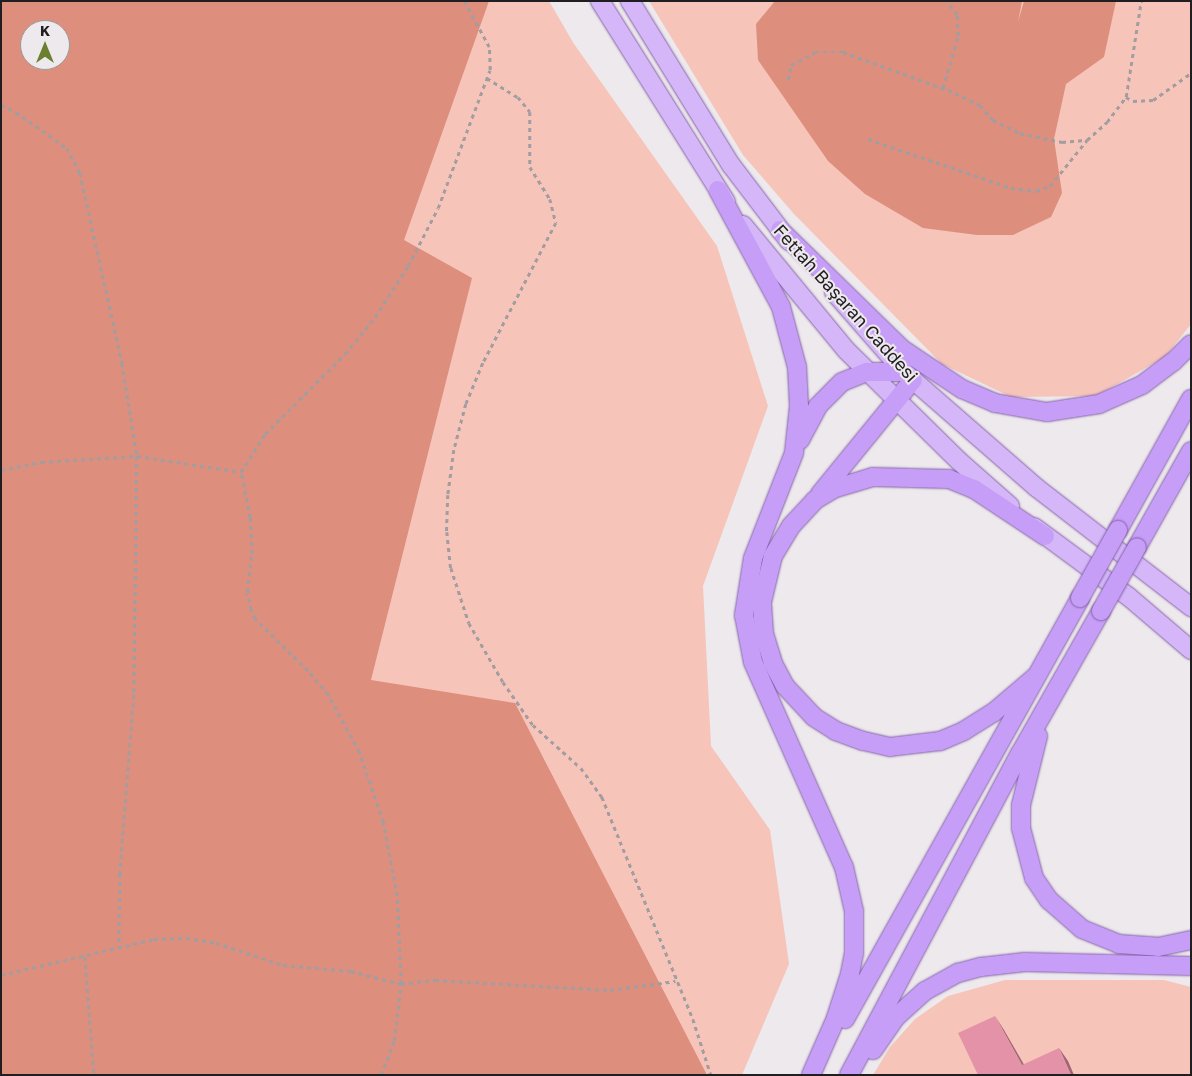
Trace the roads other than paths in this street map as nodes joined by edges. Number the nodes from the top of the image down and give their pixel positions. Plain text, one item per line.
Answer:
1 (600, 1) edge
2 (630, 1) edge
3 (718, 190) junction
4 (780, 230) junction
5 (1191, 344) edge
6 (867, 372) junction
7 (908, 376) junction
8 (1191, 399) edge
9 (896, 400) junction
10 (1191, 451) edge
11 (794, 453) junction
12 (814, 500) junction
13 (1044, 536) junction
14 (1191, 607) edge
15 (1191, 650) edge
16 (1035, 677) junction
17 (1047, 707) junction
18 (1191, 940) edge
19 (1191, 966) edge
20 (812, 1075) edge
21 (850, 1075) edge
22 (855, 1075) edge

1 - 3 main road
2 - 4 main road, Fettah Başaran Caddesi
3 - 6 main road
3 - 11 highway
4 - 5 highway
4 - 7 main road, Fettah Başaran Caddesi
6 - 7 highway
6 - 9 main road
6 - 11 highway
7 - 9 highway
7 - 14 main road, Fettah Başaran Caddesi
8 - 16 highway, bridge
9 - 12 highway
9 - 13 main road
10 - 17 highway, bridge
11 - 20 highway
12 - 13 highway
12 - 16 highway
13 - 15 main road
16 - 20 highway
17 - 18 highway
17 - 21 highway
19 - 22 highway

